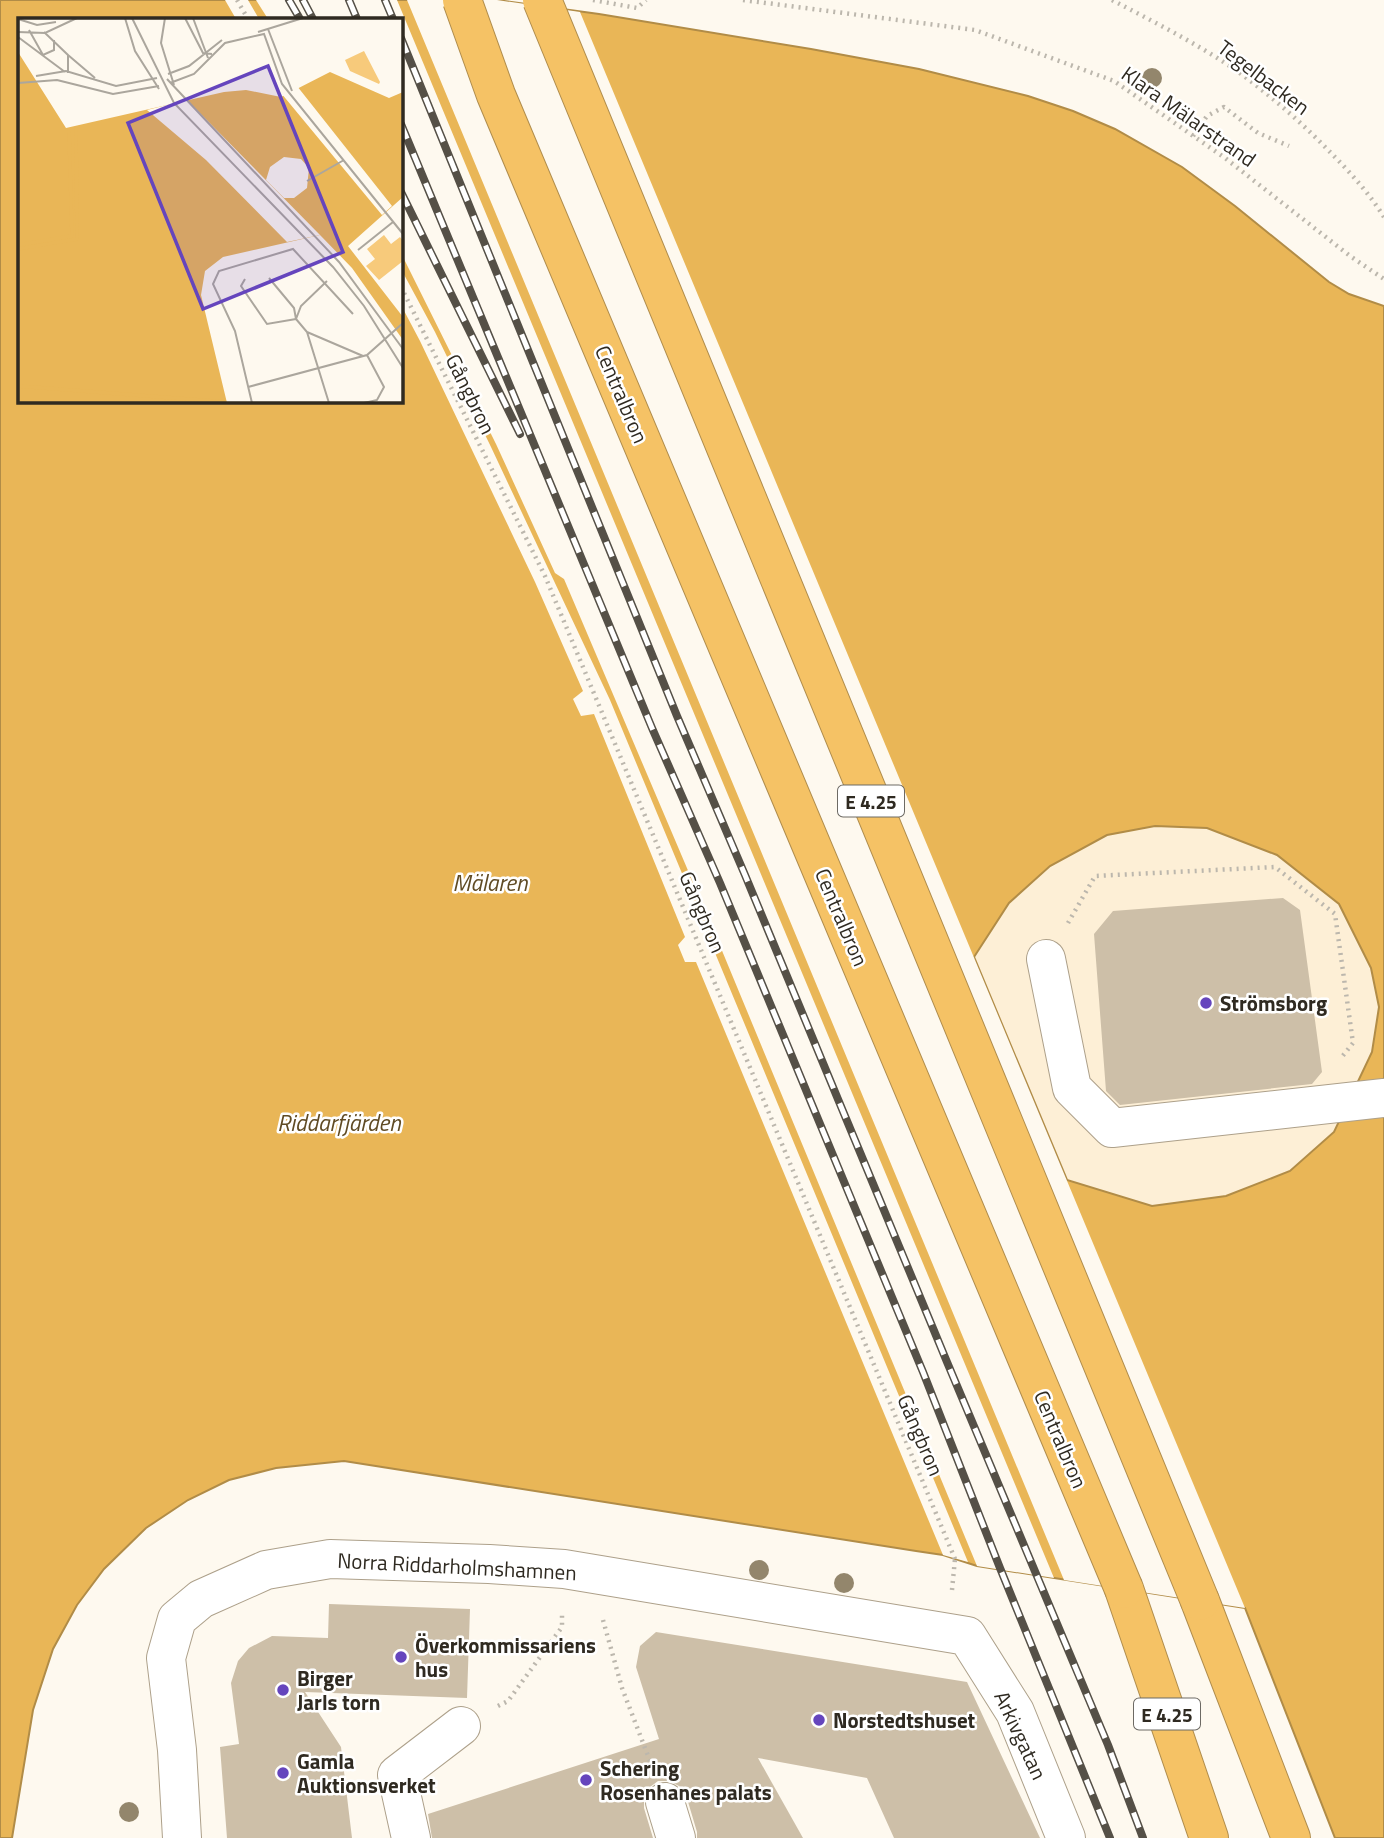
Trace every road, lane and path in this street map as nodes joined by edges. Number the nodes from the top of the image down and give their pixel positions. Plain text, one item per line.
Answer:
1 (237, 0) edge
2 (462, 0) edge
3 (542, 0) edge
4 (593, 0) edge
5 (646, 0) edge
6 (743, 0) edge
7 (1112, 0) edge
8 (247, 18) edge
9 (1194, 136) junction
10 (1289, 146) dead end
11 (1377, 205) junction
12 (1384, 205) edge
13 (1384, 217) edge
14 (1384, 279) edge
15 (402, 289) edge
16 (1046, 960) joint
17 (1384, 1098) edge
18 (1309, 1107) junction
19 (955, 1559) dead end
20 (590, 1573) junction
21 (562, 1627) dead end
22 (967, 1636) joint
23 (508, 1701) dead end
24 (461, 1726) dead end
25 (665, 1801) joint
26 (182, 1838) edge
27 (411, 1838) edge
28 (676, 1838) edge
29 (1066, 1838) edge
30 (1209, 1838) edge
31 (1291, 1838) edge

1 - 8 path
2 - 30 highway, Centralbron / E 4.25, bridge
3 - 31 highway, E 4.25, bridge
4 - 5 path
6 - 9 path, Klara Mälarstrand
7 - 11 path, Tegelbacken
9 - 10 path, Klara Mälarstrand
9 - 14 path, Klara Mälarstrand
11 - 12 path
11 - 13 path, Tegelbacken
15 - 19 path, Gångbron, bridge
16 - 18 street
16 - 18 path
17 - 18 street
20 - 22 street, Norra Riddarholmshamnen
20 - 25 path
20 - 26 street, Norra Riddarholmshamnen
21 - 23 path
22 - 29 street, Arkivgatan
24 - 27 street
25 - 28 street

